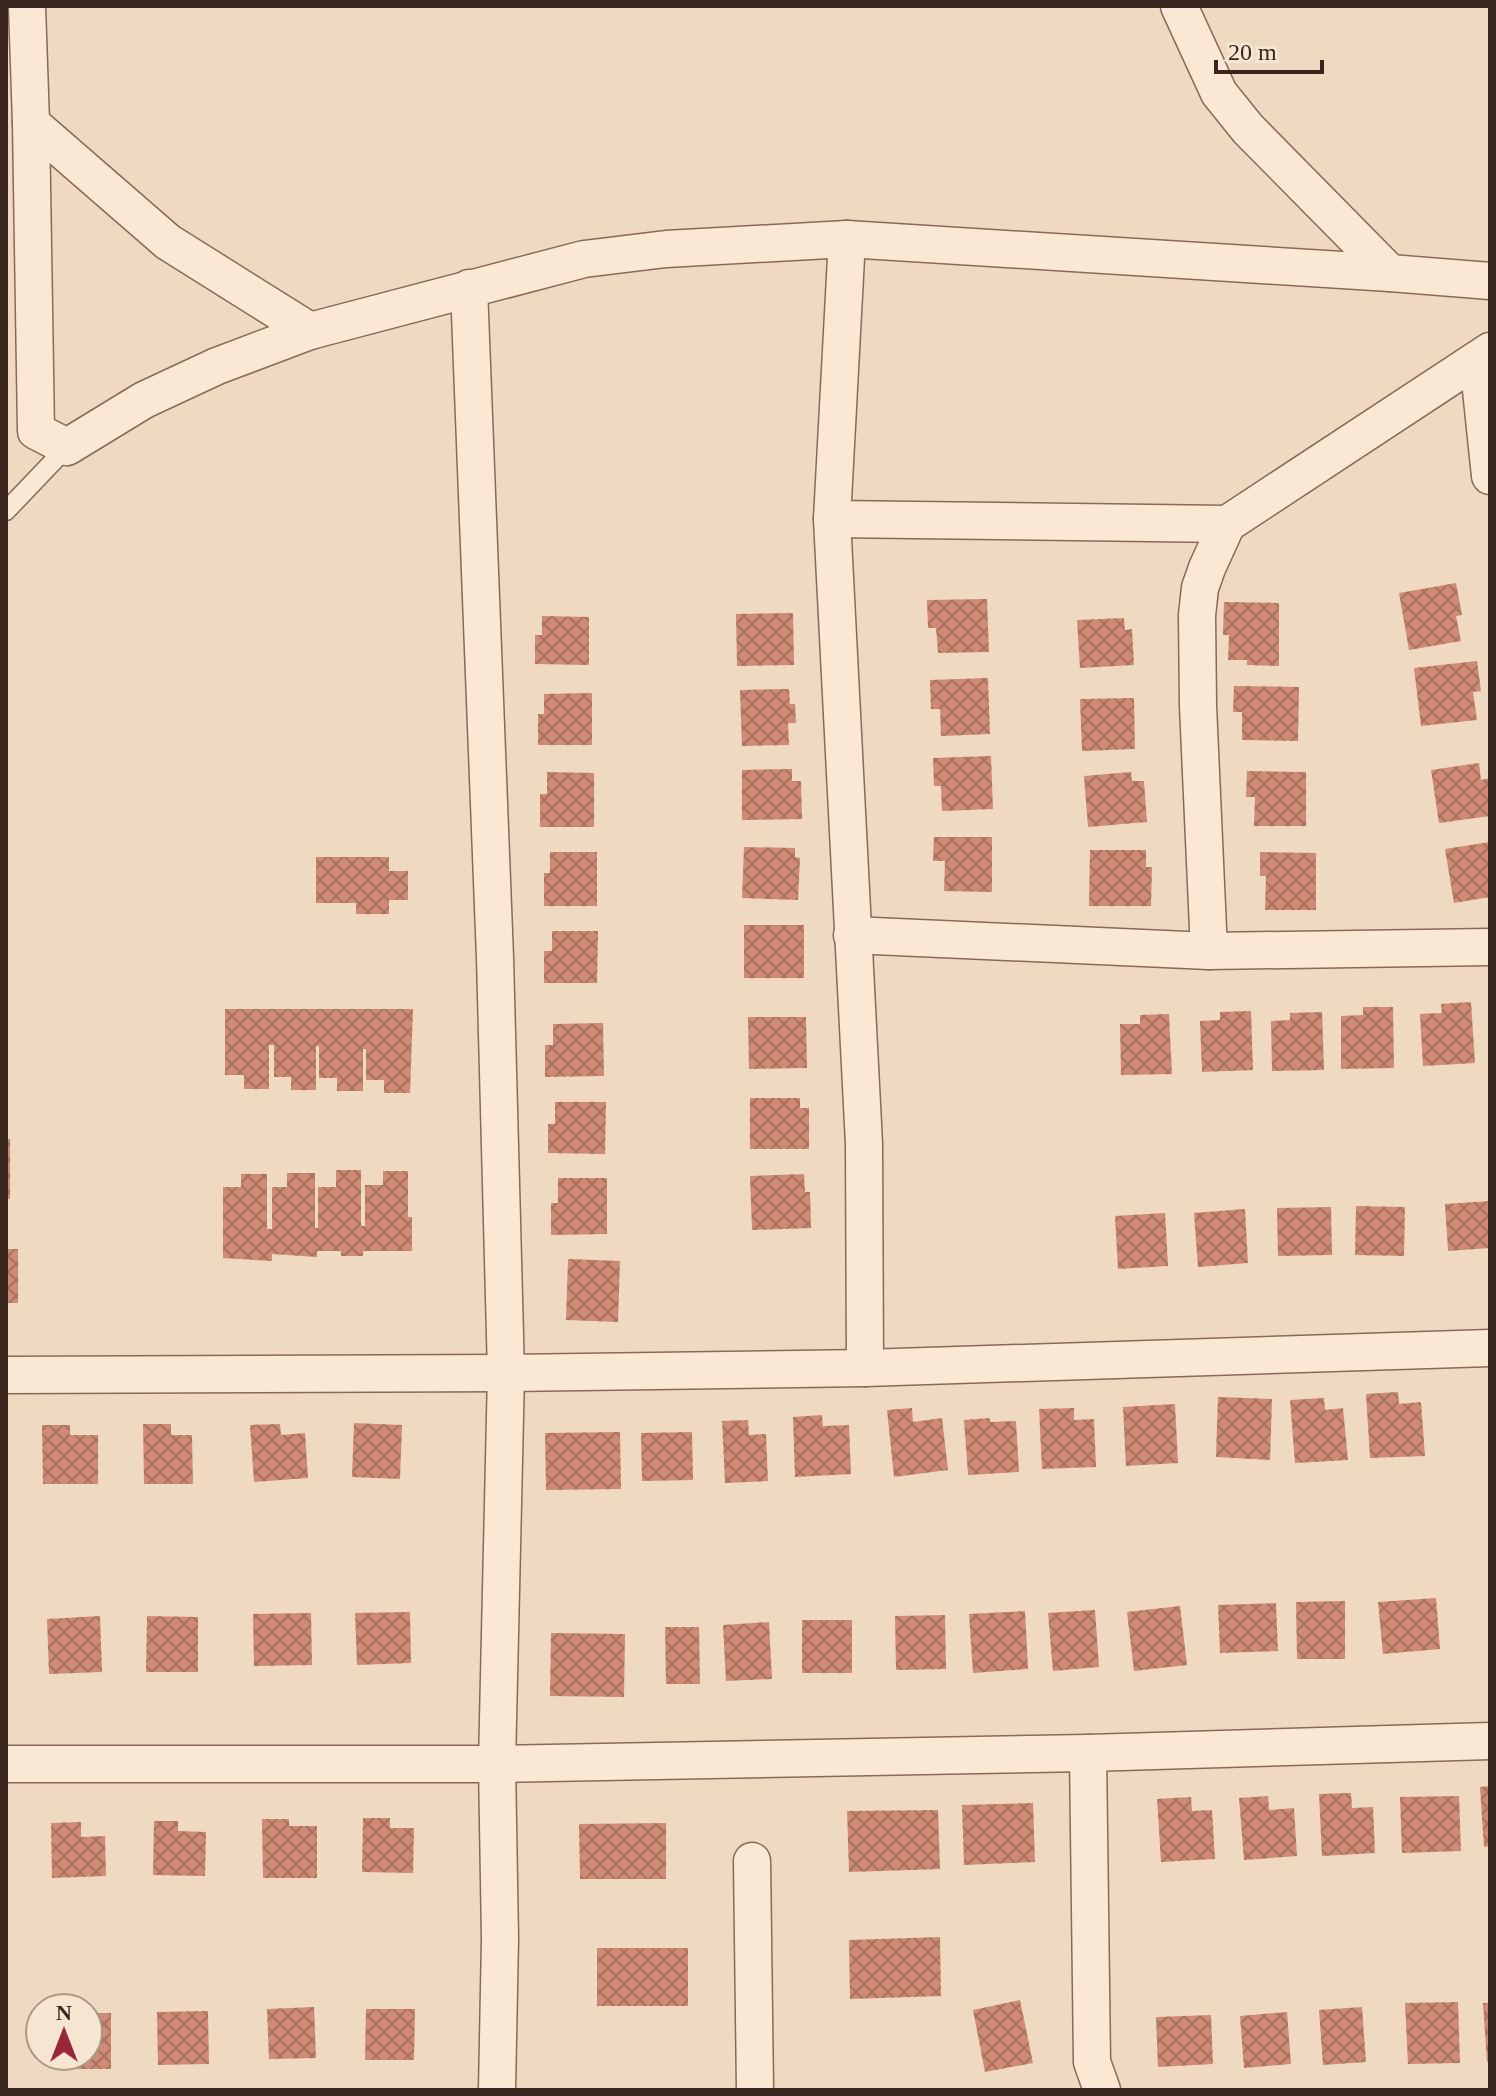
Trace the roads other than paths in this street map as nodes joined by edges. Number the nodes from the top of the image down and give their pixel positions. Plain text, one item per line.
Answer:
1 (27, 6) edge
2 (1179, 6) edge
3 (31, 123) junction
4 (847, 239) junction
5 (1390, 273) junction
6 (1490, 281) edge
7 (469, 288) junction
8 (310, 331) junction
9 (1484, 356) edge
10 (67, 447) junction
11 (1490, 476) edge
12 (6, 511) edge
13 (832, 519) junction
14 (1227, 524) junction
15 (852, 935) junction
16 (1490, 947) edge
17 (1209, 951) junction
18 (1490, 1348) edge
19 (865, 1368) junction
20 (506, 1373) junction
21 (6, 1375) edge
22 (1490, 1741) edge
23 (1088, 1753) junction
24 (6, 1764) edge
25 (497, 1764) junction
26 (752, 1861) dead end
27 (497, 2090) edge
28 (755, 2090) edge
29 (1102, 2090) edge

1 - 3 street
2 - 5 street
3 - 8 street
3 - 10 street
4 - 5 street
4 - 7 street
4 - 13 street
5 - 6 street
7 - 8 street
7 - 20 street
8 - 10 street
9 - 11 street
9 - 14 street
10 - 12 lane
13 - 14 street
13 - 15 street
14 - 17 street
15 - 17 street
15 - 19 street
16 - 17 street
18 - 19 street
19 - 20 street
20 - 21 street
20 - 25 street
22 - 23 street
23 - 25 street
23 - 29 street
24 - 25 street
25 - 27 street
26 - 28 street

